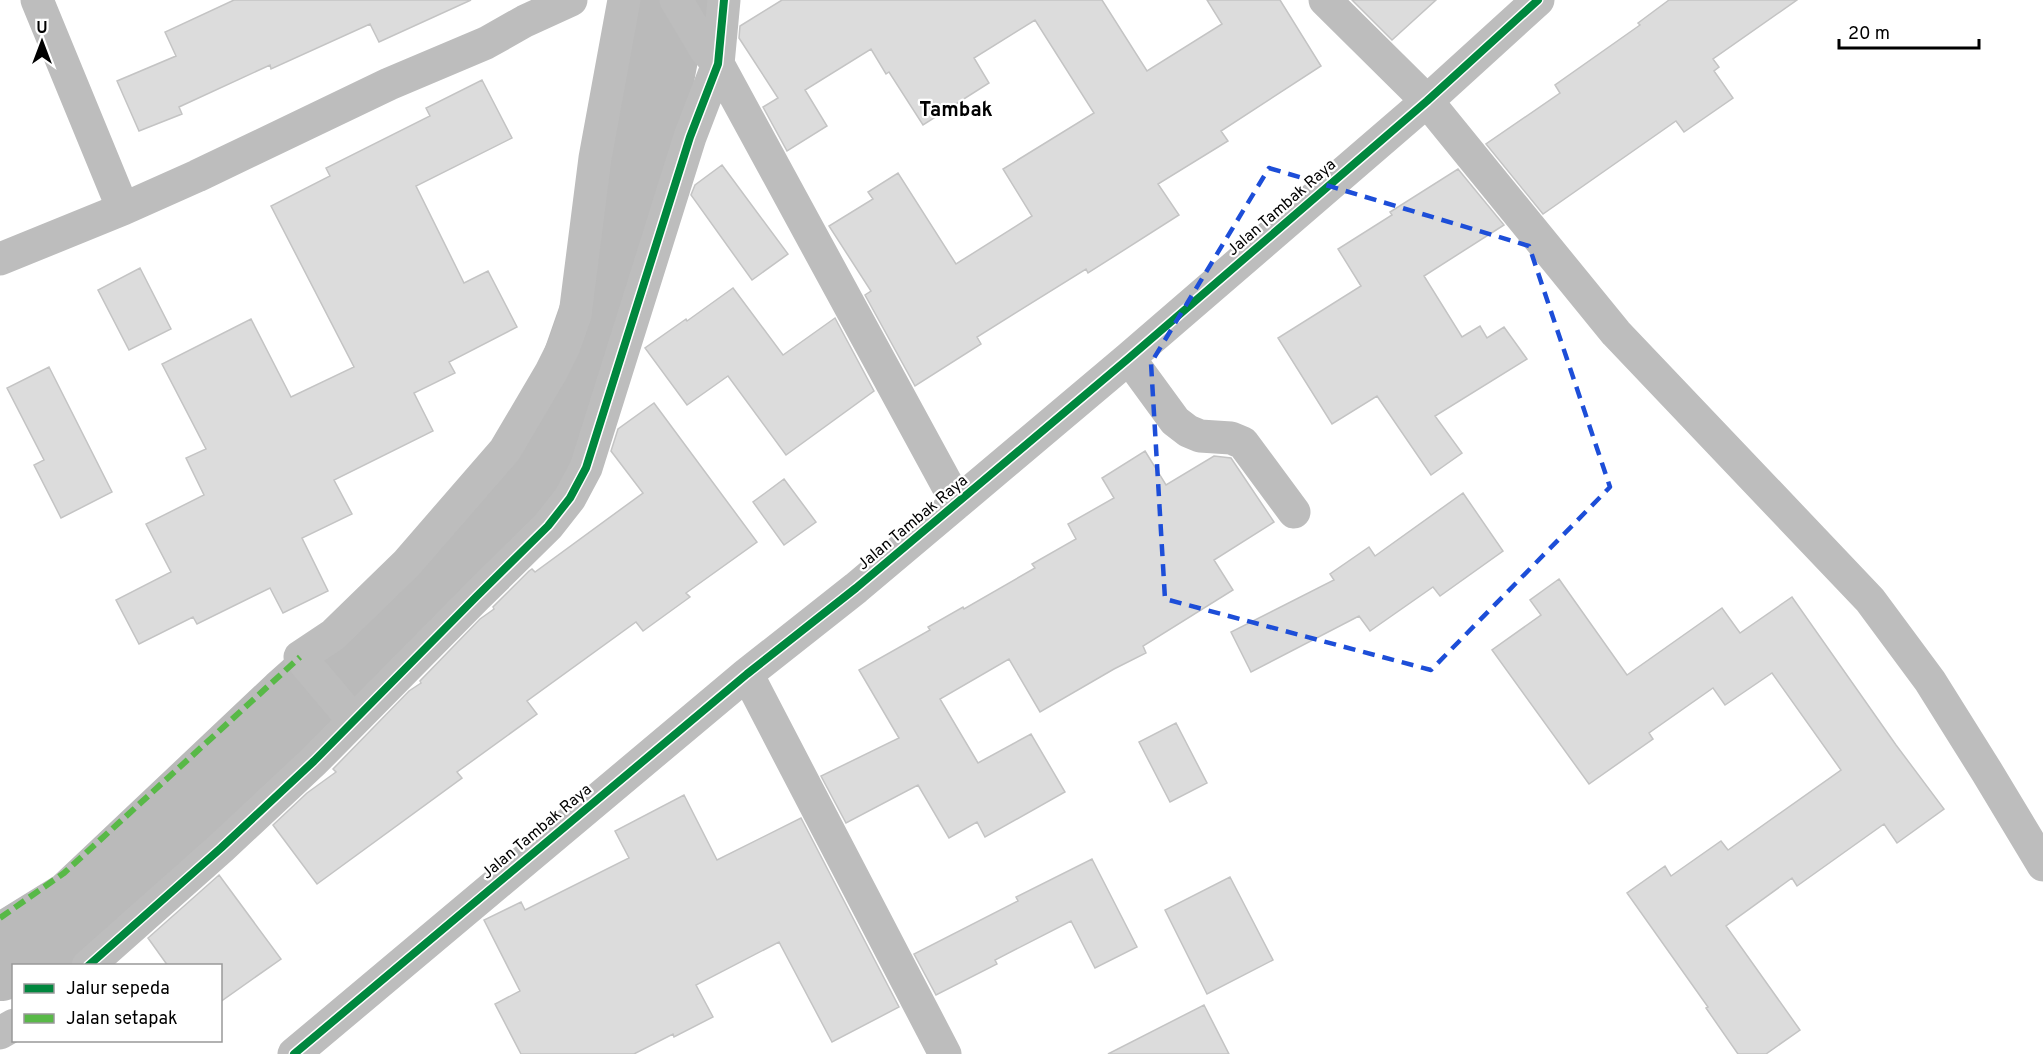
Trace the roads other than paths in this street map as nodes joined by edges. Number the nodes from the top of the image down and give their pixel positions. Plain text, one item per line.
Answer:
1 (37, 0) edge
2 (572, 0) edge
3 (624, 0) edge
4 (676, 0) edge
5 (724, 0) edge
6 (1325, 0) edge
7 (1538, 0) edge
8 (712, 57) junction
9 (1427, 101) junction
10 (123, 209) junction
11 (0, 259) edge
12 (1129, 358) junction
13 (957, 503) junction
14 (1294, 512) dead end
15 (747, 674) junction
16 (350, 717) junction
17 (2043, 865) edge
18 (90, 964) edge
19 (294, 1054) edge
20 (945, 1054) edge

1 - 10 street
2 - 10 street
3 - 16 street
4 - 8 street
5 - 8 street
6 - 9 street
7 - 9 street, Jalan Tambak Raya
8 - 13 street
8 - 16 street
9 - 12 street, Jalan Tambak Raya
9 - 17 street
10 - 11 street
12 - 13 street, Jalan Tambak Raya
12 - 14 street
13 - 15 street, Jalan Tambak Raya
15 - 19 street, Jalan Tambak Raya
15 - 20 street
16 - 18 street

